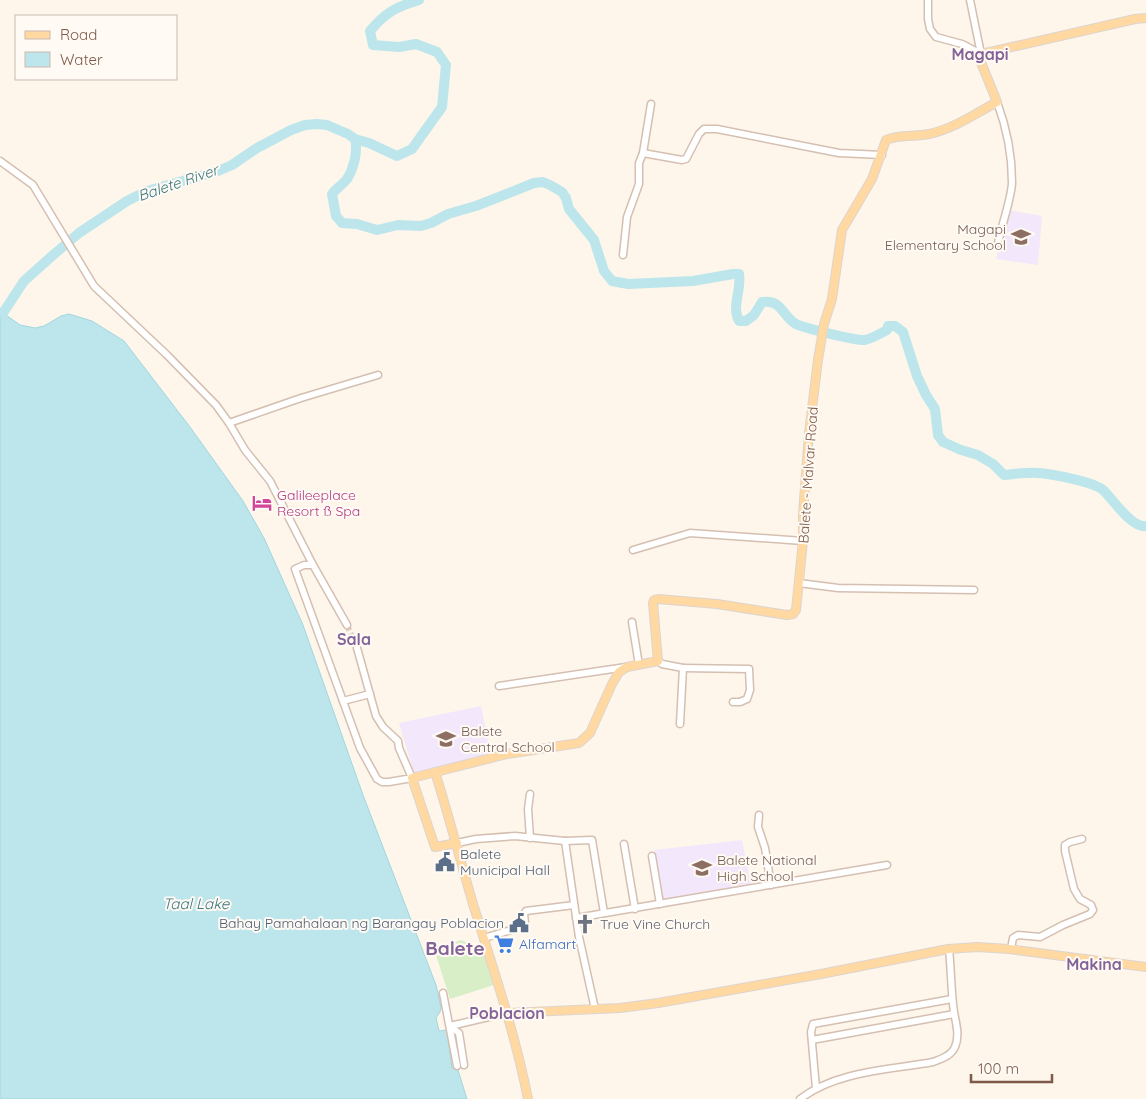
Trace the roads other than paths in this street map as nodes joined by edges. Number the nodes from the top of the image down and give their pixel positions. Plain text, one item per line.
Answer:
1 (928, 0) edge
2 (970, 0) edge
3 (1146, 18) edge
4 (981, 54) junction
5 (997, 102) junction
6 (651, 104) dead end
7 (643, 153) junction
8 (882, 154) junction
9 (0, 160) edge
10 (998, 243) dead end
11 (623, 255) dead end
12 (378, 375) dead end
13 (229, 423) junction
14 (803, 541) junction
15 (633, 550) dead end
16 (312, 565) junction
17 (799, 583) junction
18 (974, 590) dead end
19 (632, 622) dead end
20 (347, 625) tunnel mouth
21 (357, 648) tunnel mouth
22 (658, 661) junction
23 (639, 665) junction
24 (627, 668) junction
25 (683, 668) junction
26 (499, 686) dead end
27 (370, 694) junction
28 (343, 701) junction
29 (733, 702) dead end
30 (680, 724) dead end
31 (435, 772) junction
32 (412, 778) junction
33 (530, 794) dead end
34 (759, 815) dead end
35 (530, 838) junction
36 (1082, 839) dead end
37 (565, 841) junction
38 (457, 843) junction
39 (624, 844) dead end
40 (652, 856) dead end
41 (888, 865) dead end
42 (771, 885) junction
43 (660, 904) junction
44 (574, 905) junction
45 (634, 909) junction
46 (604, 913) junction
47 (576, 918) junction
48 (484, 938) junction
49 (949, 949) junction
50 (1011, 949) junction
51 (1146, 967) edge
52 (443, 993) dead end
53 (952, 999) junction
54 (596, 1008) junction
55 (506, 1013) junction
56 (954, 1014) junction
57 (450, 1024) junction
58 (812, 1040) junction
59 (464, 1065) dead end
60 (456, 1066) dead end
61 (816, 1088) junction
62 (528, 1099) edge
63 (800, 1099) edge

1 - 4 street
2 - 4 street
3 - 4 main road
4 - 5 main road
5 - 8 main road, Balete - Malvar Road
5 - 10 street
6 - 7 street
7 - 8 street
7 - 11 street
8 - 14 main road, Balete - Malvar Road
9 - 13 street
12 - 13 street
13 - 16 street
14 - 15 street
14 - 17 main road, Balete - Malvar Road
16 - 20 street
16 - 28 street
17 - 18 street
17 - 22 main road, Balete - Malvar Road
19 - 23 street
21 - 27 street
22 - 23 main road
22 - 25 street
23 - 24 main road
24 - 26 street
24 - 31 main road
25 - 29 street
25 - 30 street
27 - 28 street
27 - 32 street
28 - 32 street
31 - 32 main road
31 - 38 main road
32 - 38 main road
33 - 35 street
34 - 42 street
35 - 37 street
35 - 38 street
36 - 50 street
37 - 44 street
37 - 46 street
38 - 48 main road
39 - 45 street
40 - 43 street
41 - 42 street
42 - 43 street
43 - 45 street
44 - 47 street
44 - 48 street
45 - 46 street
46 - 47 street
47 - 54 street
48 - 55 main road
49 - 50 main road
49 - 53 street
49 - 54 main road
50 - 51 main road
52 - 57 street
53 - 56 street
53 - 58 street
54 - 55 main road
55 - 57 street
55 - 62 main road
56 - 58 street
56 - 61 street
57 - 59 street
57 - 60 street
58 - 61 street
61 - 63 street

